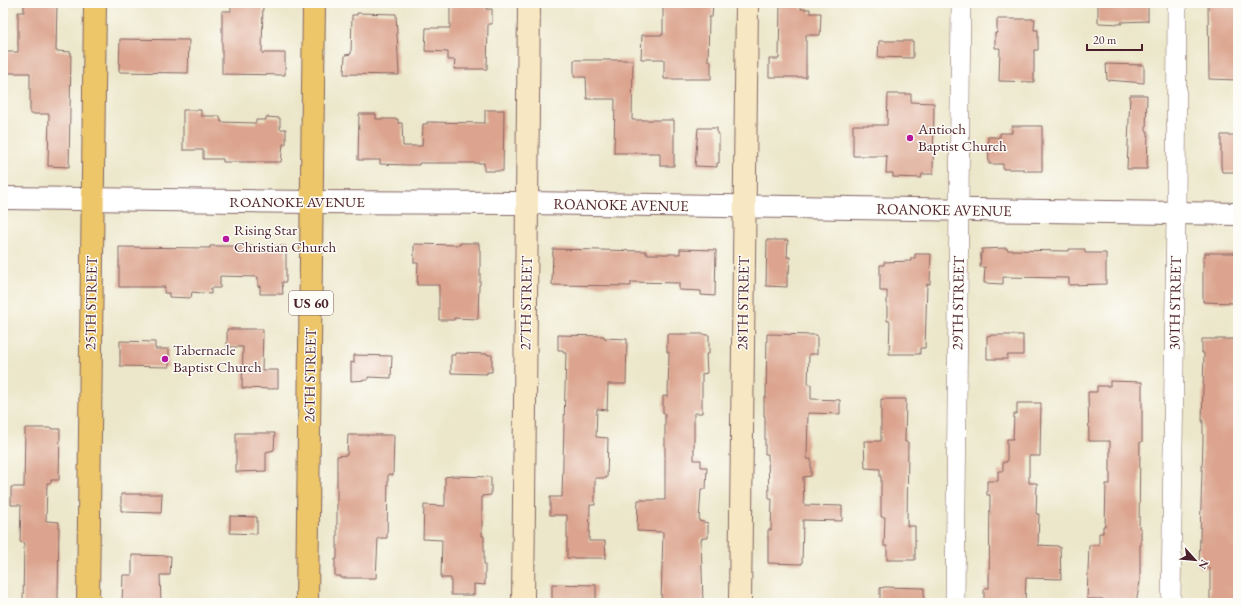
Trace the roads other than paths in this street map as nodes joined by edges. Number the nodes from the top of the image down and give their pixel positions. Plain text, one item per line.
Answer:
1 (95, 3) edge
2 (314, 3) edge
3 (529, 3) edge
4 (747, 3) edge
5 (961, 3) edge
6 (1177, 3) edge
7 (3, 198) edge
8 (93, 200) junction
9 (312, 202) junction
10 (527, 203) junction
11 (744, 207) junction
12 (959, 210) junction
13 (1176, 214) junction
14 (1238, 214) edge
15 (88, 603) edge
16 (307, 603) edge
17 (523, 603) edge
18 (740, 603) edge
19 (955, 603) edge
20 (1171, 603) edge

1 - 8 main road, 25TH STREET
2 - 9 main road, 26TH STREET / US 60
3 - 10 main road, 27TH STREET
4 - 11 main road, 28TH STREET
5 - 12 street, 29TH STREET
6 - 13 street, 30TH STREET
7 - 8 street, ROANOKE AVENUE
8 - 9 street, ROANOKE AVENUE
8 - 15 main road, 25TH STREET
9 - 10 street, ROANOKE AVENUE
9 - 16 main road, 26TH STREET / US 60
10 - 11 street, ROANOKE AVENUE
10 - 17 main road, 27TH STREET
11 - 12 street, ROANOKE AVENUE
11 - 18 main road, 28TH STREET
12 - 13 street, ROANOKE AVENUE
12 - 19 street, 29TH STREET
13 - 14 street, ROANOKE AVENUE
13 - 20 street, 30TH STREET

